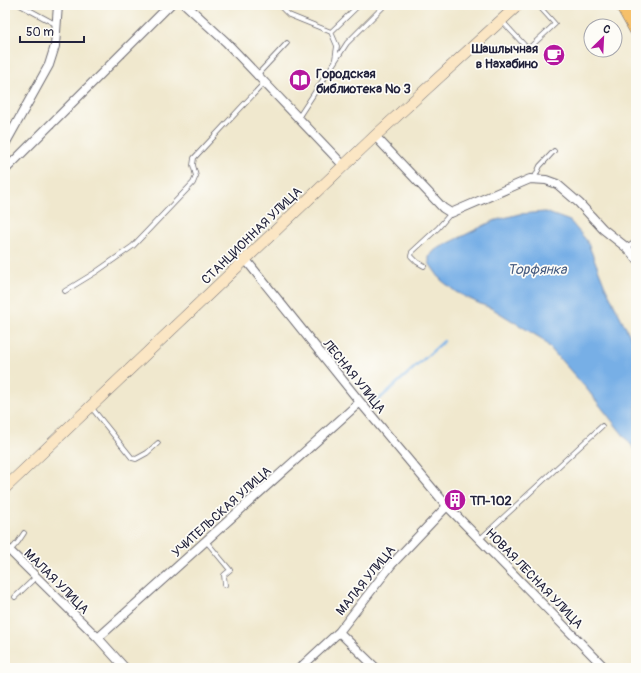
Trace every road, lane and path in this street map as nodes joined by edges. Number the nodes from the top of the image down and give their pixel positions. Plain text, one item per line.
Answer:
1 (20, 5) edge
2 (58, 5) edge
3 (170, 5) edge
4 (186, 5) edge
5 (279, 5) edge
6 (359, 5) edge
7 (385, 5) edge
8 (518, 5) edge
9 (538, 5) edge
10 (622, 5) edge
11 (633, 5) edge
12 (636, 10) edge
13 (502, 20) junction
14 (57, 26) junction
15 (636, 30) edge
16 (331, 32) junction
17 (287, 43) dead end
18 (335, 60) junction
19 (258, 74) junction
20 (266, 82) junction
21 (298, 118) junction
22 (375, 136) junction
23 (5, 144) edge
24 (554, 150) dead end
25 (344, 166) junction
26 (5, 170) edge
27 (534, 179) junction
28 (451, 213) junction
29 (636, 241) edge
30 (627, 248) junction
31 (636, 258) edge
32 (246, 260) junction
33 (424, 266) dead end
34 (65, 291) dead end
35 (360, 402) junction
36 (90, 407) junction
37 (602, 426) dead end
38 (158, 443) dead end
39 (5, 488) edge
40 (448, 506) junction
41 (24, 532) dead end
42 (480, 539) junction
43 (206, 541) junction
44 (7, 549) edge
45 (36, 577) junction
46 (225, 585) dead end
47 (15, 597) dead end
48 (339, 632) junction
49 (98, 638) junction
50 (125, 668) edge
51 (300, 668) edge
52 (376, 668) edge
53 (605, 668) edge

1 - 14 lane
2 - 14 street
3 - 26 street
4 - 19 street
5 - 16 lane
6 - 16 lane
7 - 18 lane
8 - 13 main road, СТАНЦИОННАЯ УЛИЦА
9 - 13 lane
10 - 15 main road
11 - 12 main road
13 - 22 main road, СТАНЦИОННАЯ УЛИЦА
14 - 23 street
16 - 18 lane
17 - 19 lane
18 - 21 lane
19 - 20 street
20 - 21 street
20 - 34 lane
21 - 25 street
22 - 25 main road, СТАНЦИОННАЯ УЛИЦА
22 - 28 street
24 - 27 lane
25 - 32 main road, СТАНЦИОННАЯ УЛИЦА
27 - 28 street
27 - 30 street
28 - 33 lane
29 - 30 lane
30 - 31 street
32 - 35 street, ЛЕСНАЯ УЛИЦА
32 - 36 main road, СТАНЦИОННАЯ УЛИЦА
35 - 40 street, ЛЕСНАЯ УЛИЦА
35 - 43 street, УЧИТЕЛЬСКАЯ УЛИЦА
36 - 38 lane
36 - 39 main road, СТАНЦИОННАЯ УЛИЦА
37 - 42 lane
40 - 42 street, НОВАЯ ЛЕСНАЯ УЛИЦА
40 - 48 street, МАЛАЯ УЛИЦА
41 - 44 lane
42 - 53 street, НОВАЯ ЛЕСНАЯ УЛИЦА
43 - 46 lane
43 - 49 street, УЧИТЕЛЬСКАЯ УЛИЦА
44 - 45 street, МАЛАЯ УЛИЦА
45 - 47 lane
45 - 49 street, МАЛАЯ УЛИЦА
48 - 51 street, МАЛАЯ УЛИЦА
48 - 52 street
49 - 50 street, МАЛАЯ УЛИЦА

